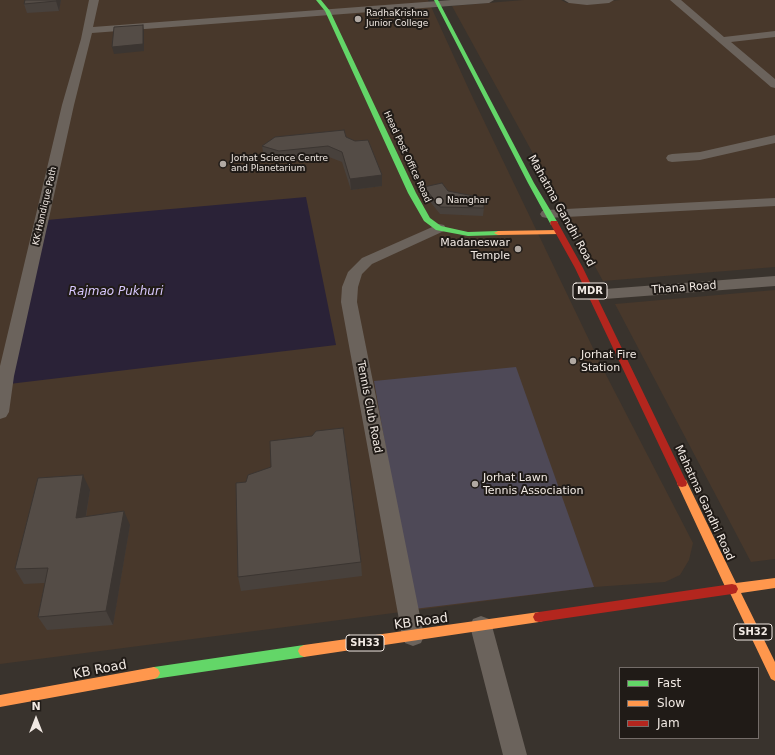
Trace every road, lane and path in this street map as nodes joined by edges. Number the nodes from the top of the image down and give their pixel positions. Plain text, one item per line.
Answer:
1 (94, 0) edge
2 (489, 0) edge
3 (569, 0) edge
4 (609, 0) edge
5 (675, 0) edge
6 (437, 2) edge
7 (323, 4) edge
8 (87, 30) junction
9 (775, 34) edge
10 (722, 40) junction
11 (775, 85) edge
12 (775, 139) edge
13 (672, 158) dead end
14 (775, 202) edge
15 (547, 214) junction
16 (439, 228) junction
17 (558, 232) junction
18 (775, 281) edge
19 (592, 295) junction
20 (0, 412) edge
21 (775, 583) edge
22 (732, 589) junction
23 (481, 626) junction
24 (413, 636) junction
25 (775, 675) edge
26 (0, 702) edge
27 (514, 755) edge

1 - 8 street, KK Handique Path
2 - 6 street
3 - 4 street
5 - 10 street
6 - 7 street
6 - 15 main road, Mahatma Gandhi Road / MDR
7 - 8 street
7 - 16 main road, Head Post Office Road
8 - 20 street, KK Handique Path
9 - 10 street
10 - 11 street
12 - 13 street
14 - 15 street
15 - 17 main road, Mahatma Gandhi Road / MDR
16 - 17 main road, Head Post Office Road
16 - 24 street, Tennis Club Road
17 - 19 main road, Mahatma Gandhi Road / MDR
18 - 19 street, Thana Road
19 - 22 main road, Mahatma Gandhi Road / MDR
21 - 22 main road, KB Road
22 - 23 main road, KB Road / SH33
22 - 25 main road, SH32
23 - 24 main road, KB Road / SH33
23 - 27 street
24 - 26 main road, KB Road / SH33

